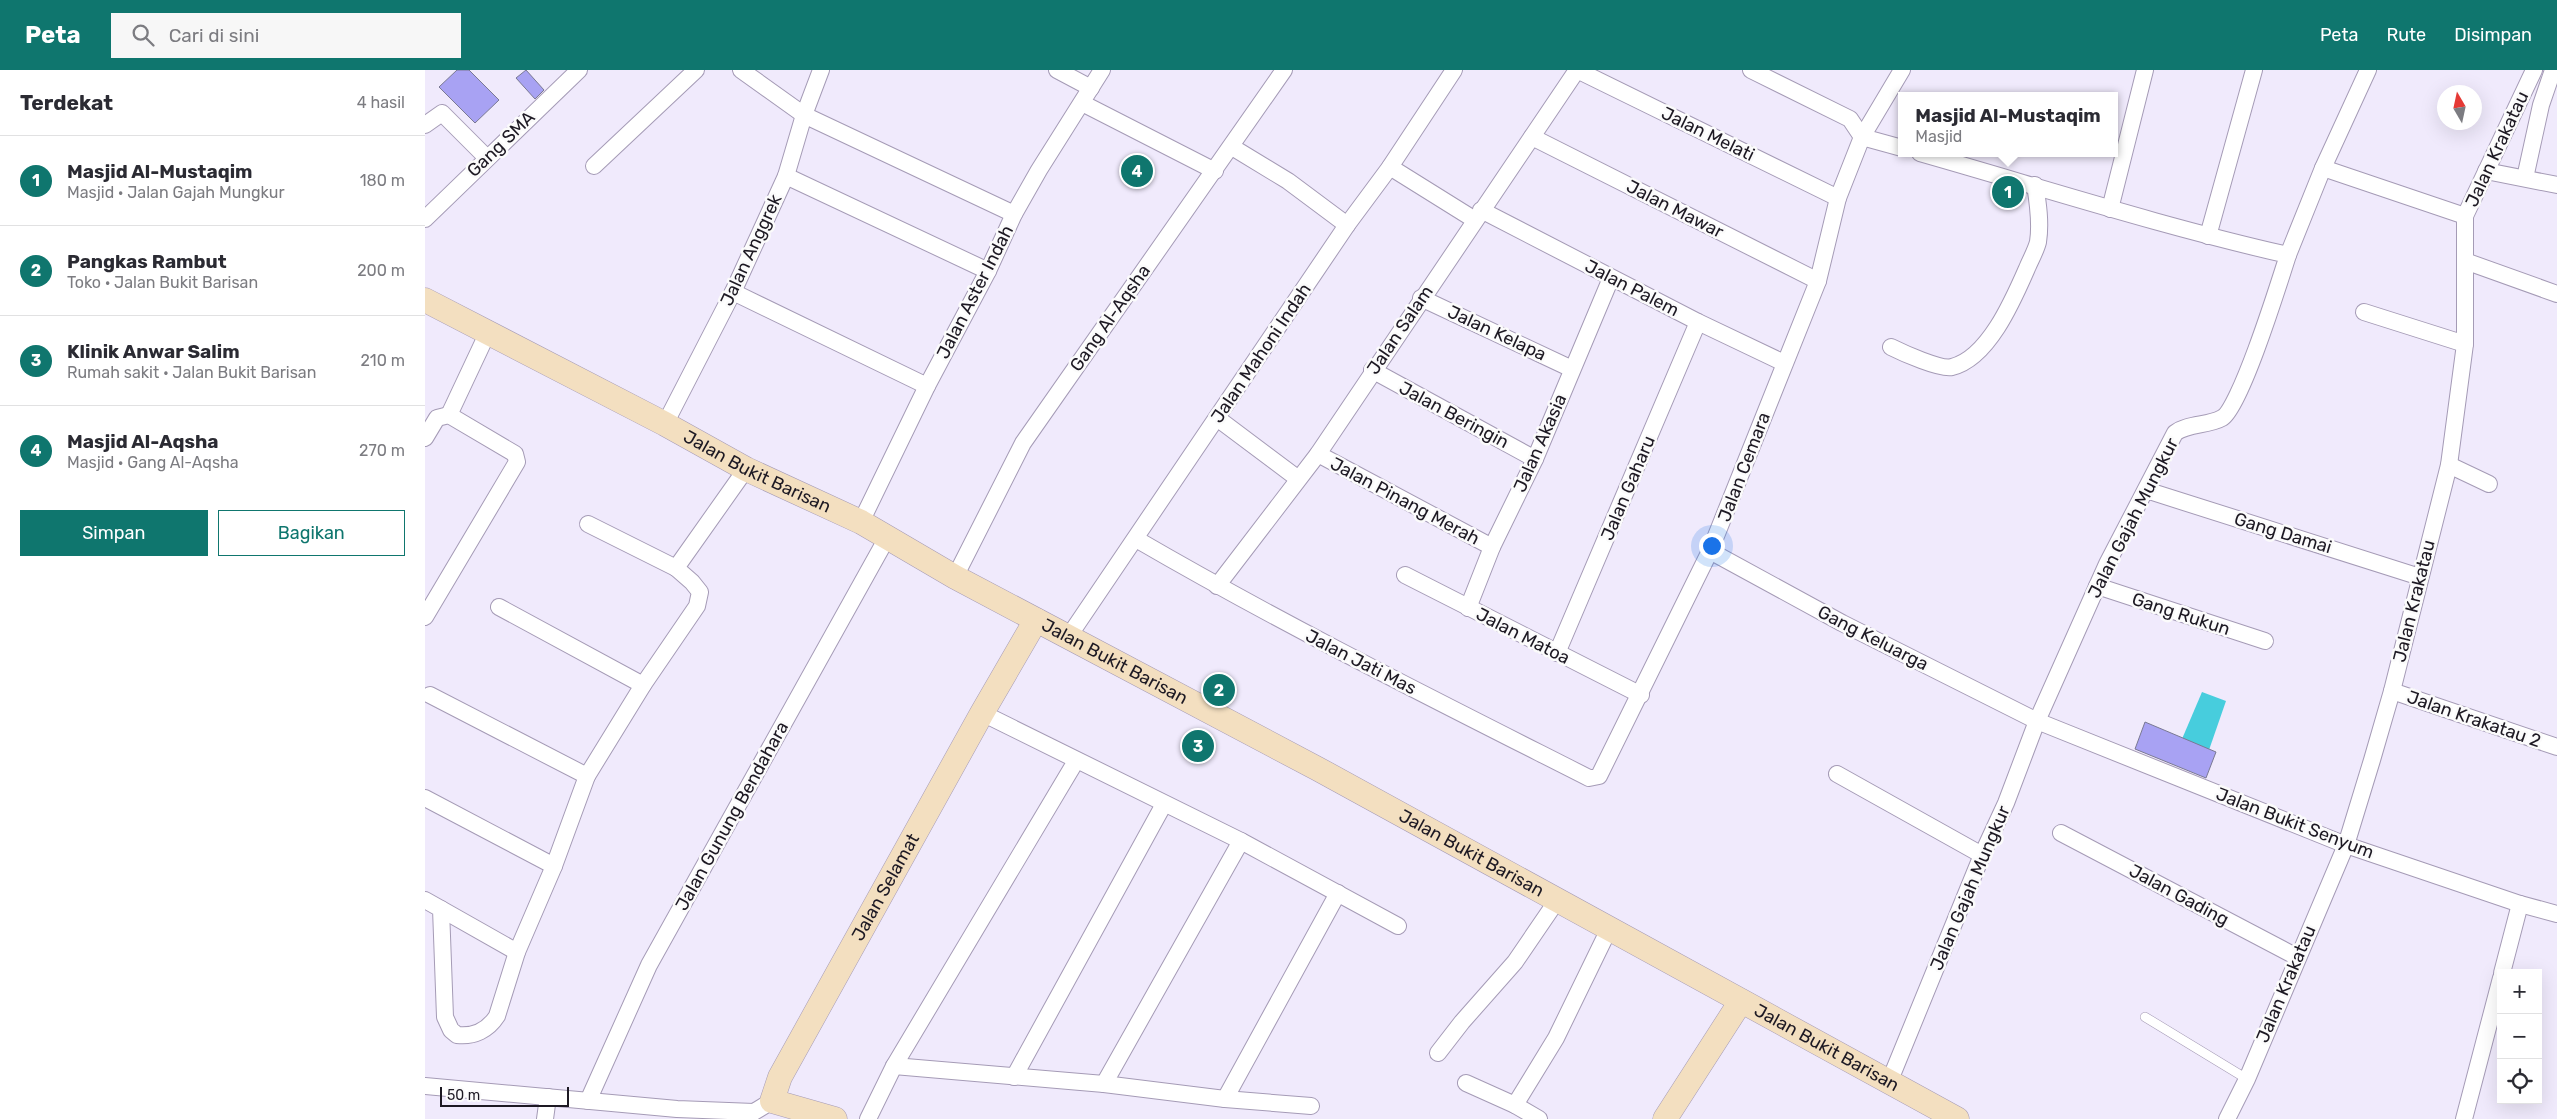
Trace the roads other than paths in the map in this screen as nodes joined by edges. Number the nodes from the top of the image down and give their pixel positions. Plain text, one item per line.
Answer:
1 (579, 70) edge
2 (697, 70) edge
3 (741, 70) edge
4 (821, 70) edge
5 (1057, 70) edge
6 (1102, 70) edge
7 (1283, 70) edge
8 (1454, 70) edge
9 (1577, 70) edge
10 (1751, 70) edge
11 (1901, 70) edge
12 (2145, 70) edge
13 (2254, 70) edge
14 (2369, 70) edge
15 (2534, 70) edge
16 (2553, 70) edge
17 (1091, 88) junction
18 (2552, 89) edge
19 (1082, 103) junction
20 (804, 115) junction
21 (425, 125) edge
22 (1532, 137) junction
23 (1862, 137) junction
24 (1231, 147) junction
25 (1898, 147) edge
26 (1935, 157) edge
27 (487, 158) junction
28 (594, 166) dead end
29 (1390, 167) junction
30 (2323, 168) junction
31 (1215, 171) junction
32 (2487, 171) junction
33 (786, 176) junction
34 (2525, 178) junction
35 (2035, 185) junction
36 (2557, 185) edge
37 (1838, 198) junction
38 (2109, 209) junction
39 (1014, 214) junction
40 (1478, 215) junction
41 (2465, 216) junction
42 (425, 219) edge
43 (1347, 225) junction
44 (2208, 236) junction
45 (2288, 255) junction
46 (2465, 261) junction
47 (988, 271) junction
48 (1611, 278) junction
49 (1818, 281) junction
50 (733, 292) junction
51 (2557, 294) edge
52 (1421, 298) junction
53 (425, 300) edge
54 (2364, 312) dead end
55 (1698, 322) junction
56 (488, 332) junction
57 (2465, 344) junction
58 (1891, 347) dead end
59 (1784, 362) junction
60 (1572, 369) junction
61 (1372, 370) junction
62 (927, 386) junction
63 (449, 415) junction
64 (1217, 418) junction
65 (665, 424) junction
66 (425, 438) edge
67 (1317, 454) junction
68 (1535, 459) junction
69 (2449, 465) junction
70 (746, 468) junction
71 (1297, 478) junction
72 (2489, 484) dead end
73 (2145, 490) junction
74 (861, 522) junction
75 (588, 524) dead end
76 (888, 536) junction
77 (1137, 539) junction
78 (1492, 548) junction
79 (1710, 551) junction
80 (676, 568) junction
81 (1405, 575) dead end
82 (2420, 576) junction
83 (955, 577) junction
84 (1217, 586) junction
85 (2097, 586) junction
86 (499, 607) dead end
87 (1468, 608) junction
88 (425, 617) edge
89 (1036, 620) junction
90 (1069, 636) junction
91 (2265, 641) dead end
92 (1557, 653) junction
93 (643, 685) junction
94 (2392, 691) junction
95 (1641, 695) junction
96 (430, 696) dead end
97 (982, 713) junction
98 (2037, 721) junction
99 (2557, 746) edge
100 (1076, 761) junction
101 (1837, 774) dead end
102 (587, 776) junction
103 (1589, 778) joint
104 (425, 798) edge
105 (1164, 804) junction
106 (2061, 833) dead end
107 (1241, 841) junction
108 (2346, 845) junction
109 (1981, 855) junction
110 (554, 866) junction
111 (1338, 893) junction
112 (1558, 899) junction
113 (425, 900) edge
114 (2520, 904) junction
115 (441, 909) junction
116 (2557, 914) edge
117 (1398, 926) dead end
118 (1610, 928) junction
119 (517, 952) junction
120 (2297, 957) junction
121 (2503, 969) edge
122 (2497, 993) edge
123 (1741, 1001) junction
124 (2145, 1017) dead end
125 (1438, 1053) dead end
126 (893, 1066) junction
127 (1014, 1077) junction
128 (2247, 1079) junction
129 (1890, 1080) junction
130 (1466, 1083) dead end
131 (1104, 1084) junction
132 (425, 1086) edge
133 (548, 1097) junction
134 (1225, 1099) junction
135 (588, 1101) junction
136 (772, 1101) junction
137 (1515, 1105) junction
138 (1311, 1106) dead end
139 (545, 1119) edge
140 (835, 1119) edge
141 (868, 1119) edge
142 (1539, 1119) edge
143 (1665, 1119) edge
144 (1957, 1119) edge
145 (2227, 1119) edge
146 (2464, 1119) edge

1 - 27 street, Gang SMA
2 - 28 street
3 - 20 street
4 - 20 street, Jalan Anggrek
5 - 17 street
6 - 17 street, Jalan Aster Indah
7 - 24 street, Gang Al-Aqsha
8 - 29 street, Jalan Mahoni Indah
9 - 22 street, Jalan Salam
9 - 37 street, Jalan Melati
10 - 23 street
11 - 23 street, Jalan Cemara
12 - 38 street
13 - 44 street
14 - 30 street, Jalan Gajah Mungkur
15 - 32 street, Jalan Krakatau
16 - 18 street
17 - 19 street, Jalan Aster Indah
18 - 34 street
19 - 31 street
19 - 39 street, Jalan Aster Indah
20 - 33 street, Jalan Anggrek
20 - 39 street
21 - 27 street
22 - 40 street, Jalan Salam
22 - 49 street, Jalan Mawar
23 - 25 street
23 - 37 street, Jalan Cemara
24 - 31 street, Gang Al-Aqsha
24 - 43 street
26 - 35 street
27 - 42 street, Gang SMA
29 - 40 street, Jalan Palem
29 - 43 street, Jalan Mahoni Indah
30 - 41 street
30 - 45 street, Jalan Gajah Mungkur
31 - 83 street, Gang Al-Aqsha
32 - 34 street
32 - 41 street, Jalan Krakatau
33 - 47 street
33 - 50 street, Jalan Anggrek
34 - 36 street
35 - 38 street
35 - 58 street
37 - 49 street, Jalan Cemara
38 - 44 street
39 - 47 street, Jalan Aster Indah
40 - 48 street, Jalan Palem
40 - 52 street, Jalan Salam
41 - 46 street, Jalan Krakatau
43 - 64 street, Jalan Mahoni Indah
44 - 45 street
45 - 73 street, Jalan Gajah Mungkur
46 - 51 street
46 - 57 street, Jalan Krakatau
47 - 62 street, Jalan Aster Indah
48 - 55 street, Jalan Palem
48 - 60 street, Jalan Akasia
49 - 59 street, Jalan Cemara
50 - 62 street
50 - 65 street, Jalan Anggrek
52 - 60 street, Jalan Kelapa
52 - 61 street, Jalan Salam
53 - 56 main road, Jalan Bukit Barisan
54 - 57 street
55 - 59 street, Jalan Palem
55 - 92 street, Jalan Gaharu
56 - 63 street
56 - 65 main road, Jalan Bukit Barisan
57 - 69 street, Jalan Krakatau
59 - 79 street, Jalan Cemara
60 - 68 street, Jalan Akasia
61 - 67 street, Jalan Salam
61 - 68 street, Jalan Beringin
62 - 74 street, Jalan Aster Indah
63 - 66 street
63 - 88 street
64 - 71 street
64 - 77 street, Jalan Mahoni Indah
65 - 70 main road, Jalan Bukit Barisan
67 - 71 street, Jalan Salam
67 - 78 street, Jalan Pinang Merah
68 - 78 street, Jalan Akasia
69 - 72 street
69 - 82 street, Jalan Krakatau
70 - 74 main road, Jalan Bukit Barisan
70 - 80 street
71 - 84 street, Jalan Salam
73 - 82 street, Gang Damai
73 - 85 street, Jalan Gajah Mungkur
74 - 76 main road, Jalan Bukit Barisan
75 - 80 street
76 - 83 main road, Jalan Bukit Barisan
76 - 135 street, Jalan Gunung Bendahara
77 - 84 street, Jalan Jati Mas
77 - 90 street, Jalan Mahoni Indah
78 - 87 street, Jalan Akasia
79 - 95 street, Jalan Cemara
79 - 98 street, Gang Keluarga
80 - 93 street
81 - 87 street, Jalan Matoa
82 - 94 street, Jalan Krakatau
83 - 89 main road, Jalan Bukit Barisan
84 - 103 street, Jalan Jati Mas
85 - 91 street, Gang Rukun
85 - 98 street, Jalan Gajah Mungkur
86 - 93 street
87 - 92 street, Jalan Matoa
89 - 90 main road, Jalan Bukit Barisan
89 - 97 main road, Jalan Selamat
90 - 112 main road, Jalan Bukit Barisan
92 - 95 street, Jalan Matoa
93 - 102 street
94 - 99 street, Jalan Krakatau 2
94 - 108 street, Jalan Krakatau
95 - 103 street, Jalan Cemara
96 - 102 street
97 - 100 street
97 - 136 main road, Jalan Selamat
98 - 108 street, Jalan Bukit Senyum
98 - 109 street, Jalan Gajah Mungkur
100 - 105 street
100 - 126 street
101 - 109 street
102 - 110 street
104 - 110 street
105 - 107 street
105 - 127 street
106 - 120 street, Jalan Gading
107 - 111 street
107 - 131 street
108 - 114 street, Jalan Bukit Senyum
108 - 120 street, Jalan Krakatau
109 - 129 street, Jalan Gajah Mungkur
110 - 119 street
111 - 117 street
111 - 134 street
112 - 118 main road, Jalan Bukit Barisan
112 - 125 street
113 - 115 street
114 - 116 street, Jalan Bukit Senyum
114 - 121 street
115 - 119 street
115 - 119 street
118 - 123 main road, Jalan Bukit Barisan
118 - 137 street
120 - 128 street, Jalan Krakatau
122 - 146 street
123 - 129 main road, Jalan Bukit Barisan
123 - 143 main road
124 - 128 lane
126 - 127 street
126 - 141 street
127 - 131 street
128 - 145 street, Jalan Krakatau
129 - 144 main road, Jalan Bukit Barisan
130 - 137 street
131 - 134 street
132 - 133 street
133 - 135 street
133 - 139 street
134 - 138 street
135 - 136 street
136 - 140 main road
137 - 142 street

